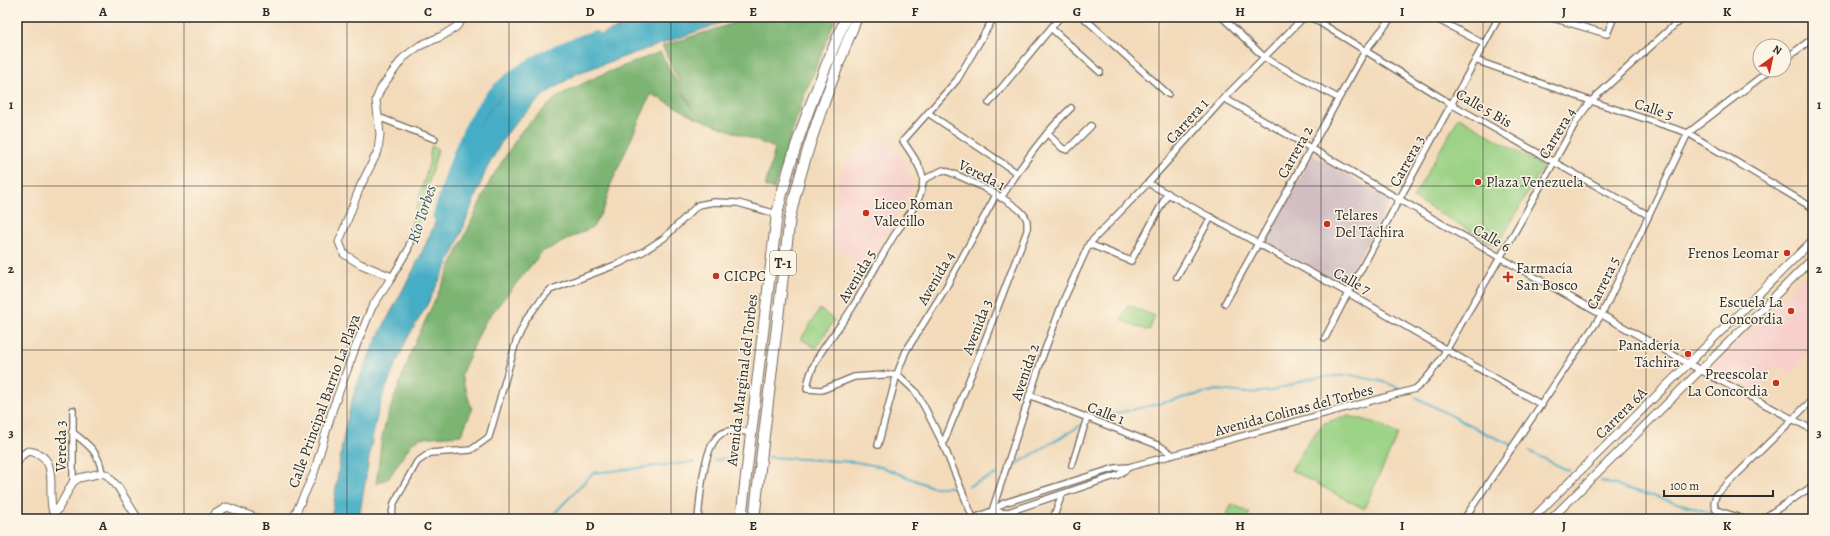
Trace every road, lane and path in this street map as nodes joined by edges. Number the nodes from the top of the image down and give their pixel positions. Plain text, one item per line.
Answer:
1 (464, 17) edge
2 (846, 17) edge
3 (857, 17) edge
4 (994, 17) edge
5 (1060, 17) edge
6 (1083, 17) edge
7 (1222, 17) edge
8 (1304, 17) edge
9 (1312, 17) edge
10 (1392, 17) edge
11 (1433, 17) edge
12 (1499, 17) edge
13 (1549, 17) edge
14 (1614, 17) edge
15 (1670, 17) edge
16 (1683, 17) edge
17 (1678, 22) junction
18 (1052, 29) junction
19 (1813, 38) edge
20 (1484, 44) junction
21 (1365, 51) junction
22 (1792, 54) edge
23 (1265, 58) junction
24 (1475, 60) junction
25 (1100, 72) dead end
26 (1760, 78) edge
27 (1168, 94) dead end
28 (1224, 98) junction
29 (1338, 98) junction
30 (1591, 101) junction
31 (990, 103) dead end
32 (1451, 104) junction
33 (1071, 108) dead end
34 (928, 113) junction
35 (378, 117) junction
36 (1091, 126) dead end
37 (1047, 132) junction
38 (1688, 133) junction
39 (434, 139) dead end
40 (1311, 147) junction
41 (1554, 162) junction
42 (1017, 173) junction
43 (924, 180) junction
44 (1148, 183) junction
45 (1168, 193) junction
46 (999, 196) junction
47 (1400, 198) junction
48 (1813, 208) edge
49 (777, 214) junction
50 (1648, 215) junction
51 (1026, 217) joint
52 (1211, 217) junction
53 (411, 238) dead end
54 (1813, 240) edge
55 (1258, 243) junction
56 (1090, 244) junction
57 (1500, 258) junction
58 (1813, 258) edge
59 (1807, 264) junction
60 (1813, 271) edge
61 (392, 277) junction
62 (1177, 277) dead end
63 (1348, 293) junction
64 (1225, 303) dead end
65 (1602, 314) junction
66 (1325, 338) dead end
67 (1446, 349) junction
68 (1689, 364) junction
69 (1703, 370) junction
70 (897, 374) junction
71 (1029, 395) junction
72 (1813, 398) edge
73 (1542, 405) junction
74 (73, 410) dead end
75 (1087, 418) junction
76 (1793, 419) junction
77 (1813, 430) edge
78 (72, 432) junction
79 (751, 433) junction
80 (764, 434) junction
81 (943, 444) junction
82 (878, 445) dead end
83 (1173, 455) junction
84 (17, 464) edge
85 (1072, 465) dead end
86 (1129, 467) junction
87 (102, 473) junction
88 (73, 482) junction
89 (1813, 486) edge
90 (1062, 494) junction
91 (992, 511) junction
92 (51, 516) edge
93 (973, 518) edge
94 (1053, 518) edge
95 (138, 519) edge
96 (212, 519) edge
97 (259, 519) edge
98 (293, 519) edge
99 (390, 519) edge
100 (698, 519) edge
101 (741, 519) edge
102 (754, 519) edge
103 (1464, 519) edge
104 (1532, 519) edge
105 (1551, 519) edge
106 (1744, 519) edge
107 (1762, 519) edge

1 - 35 street
2 - 49 highway, Avenida Marginal del Torbes / T-1
3 - 80 highway, Avenida Marginal del Torbes / T-1
4 - 34 street
5 - 18 street
6 - 27 street
7 - 23 street
8 - 23 street, Carrera 1
9 - 21 street, Calle 5 Bis
10 - 21 street, Carrera 2
11 - 20 street
12 - 20 street, Carrera 3
13 - 14 street
15 - 17 street
16 - 17 street, Carrera 4
17 - 30 street, Carrera 4
18 - 25 street
18 - 31 street
19 - 22 street
20 - 24 street, Carrera 3
21 - 29 street, Carrera 2
21 - 32 street, Calle 5 Bis
23 - 28 street, Carrera 1
23 - 29 street
24 - 30 street, Calle 5
24 - 32 street, Carrera 3
26 - 38 street, Carrera 5
28 - 40 street, Calle 6
28 - 44 street, Carrera 1
29 - 40 street, Carrera 2
30 - 38 street, Calle 5
30 - 41 street, Carrera 4
32 - 41 street, Calle 5 Bis
32 - 47 street, Carrera 3
33 - 37 street, Avenida 4
34 - 42 street
34 - 43 street
35 - 39 street
35 - 61 street
36 - 37 street
37 - 42 street, Avenida 4
38 - 48 street, Calle 5
38 - 50 street, Carrera 5
40 - 47 street, Calle 6
40 - 55 street, Carrera 2
41 - 50 street, Calle 5 Bis
41 - 57 street, Carrera 4
42 - 46 street, Avenida 4
43 - 46 street, Vereda 1
43 - 70 street, Avenida 5
44 - 45 street, Calle 7
44 - 56 street, Carrera 1
45 - 52 street, Calle 7
45 - 56 street
46 - 51 street, Vereda 1
46 - 70 street, Avenida 4
47 - 57 street, Calle 6
47 - 63 street, Carrera 3
49 - 79 highway, Avenida Marginal del Torbes / T-1
49 - 99 street
50 - 65 street, Carrera 5
51 - 81 street, Avenida 3
52 - 55 street, Calle 7
52 - 62 street
53 - 61 street
54 - 68 street, Carrera 6A
55 - 63 street, Calle 7
55 - 64 street, Carrera 2
56 - 71 street, Avenida 2
57 - 65 street, Calle 6
57 - 67 street, Carrera 4
58 - 59 street, Carrera 6A
59 - 60 street
59 - 69 street, Carrera 6A
61 - 98 street, Calle Principal Barrio La Playa
63 - 66 street, Carrera 3
63 - 67 street, Calle 7
65 - 68 street, Calle 6
65 - 73 street, Carrera 5
67 - 73 street, Calle 7
67 - 83 street, Avenida Colinas del Torbes
68 - 69 street, Calle 6
68 - 104 street, Carrera 6A
69 - 76 street, Calle 6
69 - 105 street, Carrera 6A
70 - 81 street
70 - 82 street, Avenida 4
71 - 75 street, Calle 1
71 - 91 street, Avenida 2
72 - 76 street
73 - 103 street, Carrera 5
74 - 78 street, Vereda 3
75 - 83 street, Calle 1
75 - 85 street
76 - 77 street, Calle 6
76 - 106 street
78 - 87 street
78 - 88 street, Vereda 3
79 - 80 highway
79 - 100 street
79 - 101 highway, Avenida Marginal del Torbes / T-1
80 - 102 highway, Avenida Marginal del Torbes / T-1
81 - 93 street
83 - 86 street, Avenida Colinas del Torbes
84 - 92 street
86 - 90 street, Avenida Colinas del Torbes
86 - 91 street, Avenida Colinas del Torbes
87 - 88 street
87 - 95 street
88 - 92 street
89 - 107 street
90 - 91 street, Avenida Colinas del Torbes
90 - 94 street
91 - 93 street, Avenida Colinas del Torbes
96 - 97 street

